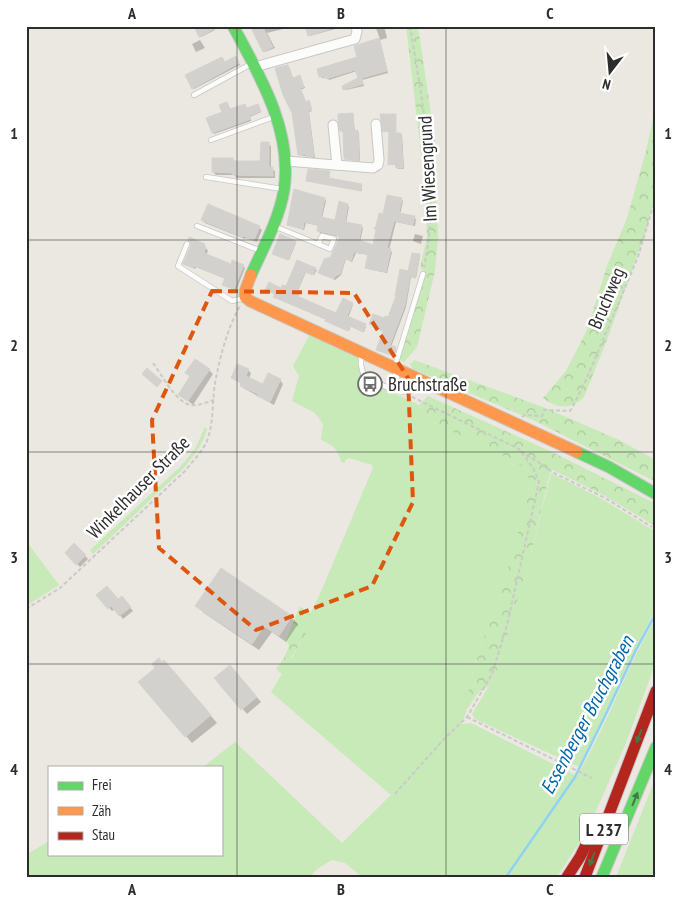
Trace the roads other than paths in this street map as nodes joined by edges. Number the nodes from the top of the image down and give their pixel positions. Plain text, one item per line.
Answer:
1 (233, 26) edge
2 (356, 26) edge
3 (254, 65) junction
4 (194, 94) dead end
5 (277, 116) junction
6 (376, 124) dead end
7 (332, 125) dead end
8 (211, 140) dead end
9 (286, 161) junction
10 (337, 165) junction
11 (206, 177) dead end
12 (283, 189) junction
13 (197, 226) dead end
14 (273, 226) junction
15 (187, 244) dead end
16 (318, 244) dead end
17 (262, 252) junction
18 (422, 274) road end
19 (245, 297) junction
20 (361, 353) junction
21 (394, 368) junction
22 (656, 494) edge
23 (656, 691) edge
24 (656, 747) edge
25 (622, 781) junction
26 (567, 877) edge
27 (585, 877) edge
28 (602, 877) edge

1 - 3 main road
2 - 3 street
3 - 4 lane
3 - 5 main road
5 - 8 lane
5 - 9 main road
6 - 10 street
7 - 10 street
9 - 10 street
9 - 12 main road
11 - 12 lane
12 - 14 main road
13 - 17 lane
14 - 16 lane
14 - 17 main road
15 - 19 lane
17 - 19 main road
18 - 21 lane
19 - 20 main road
20 - 21 main road
20 - 21 lane
21 - 22 main road
23 -> 25 main road, L 237
28 -> 24 main road, L 237
25 - 26 main road
25 -> 27 main road, L 237

